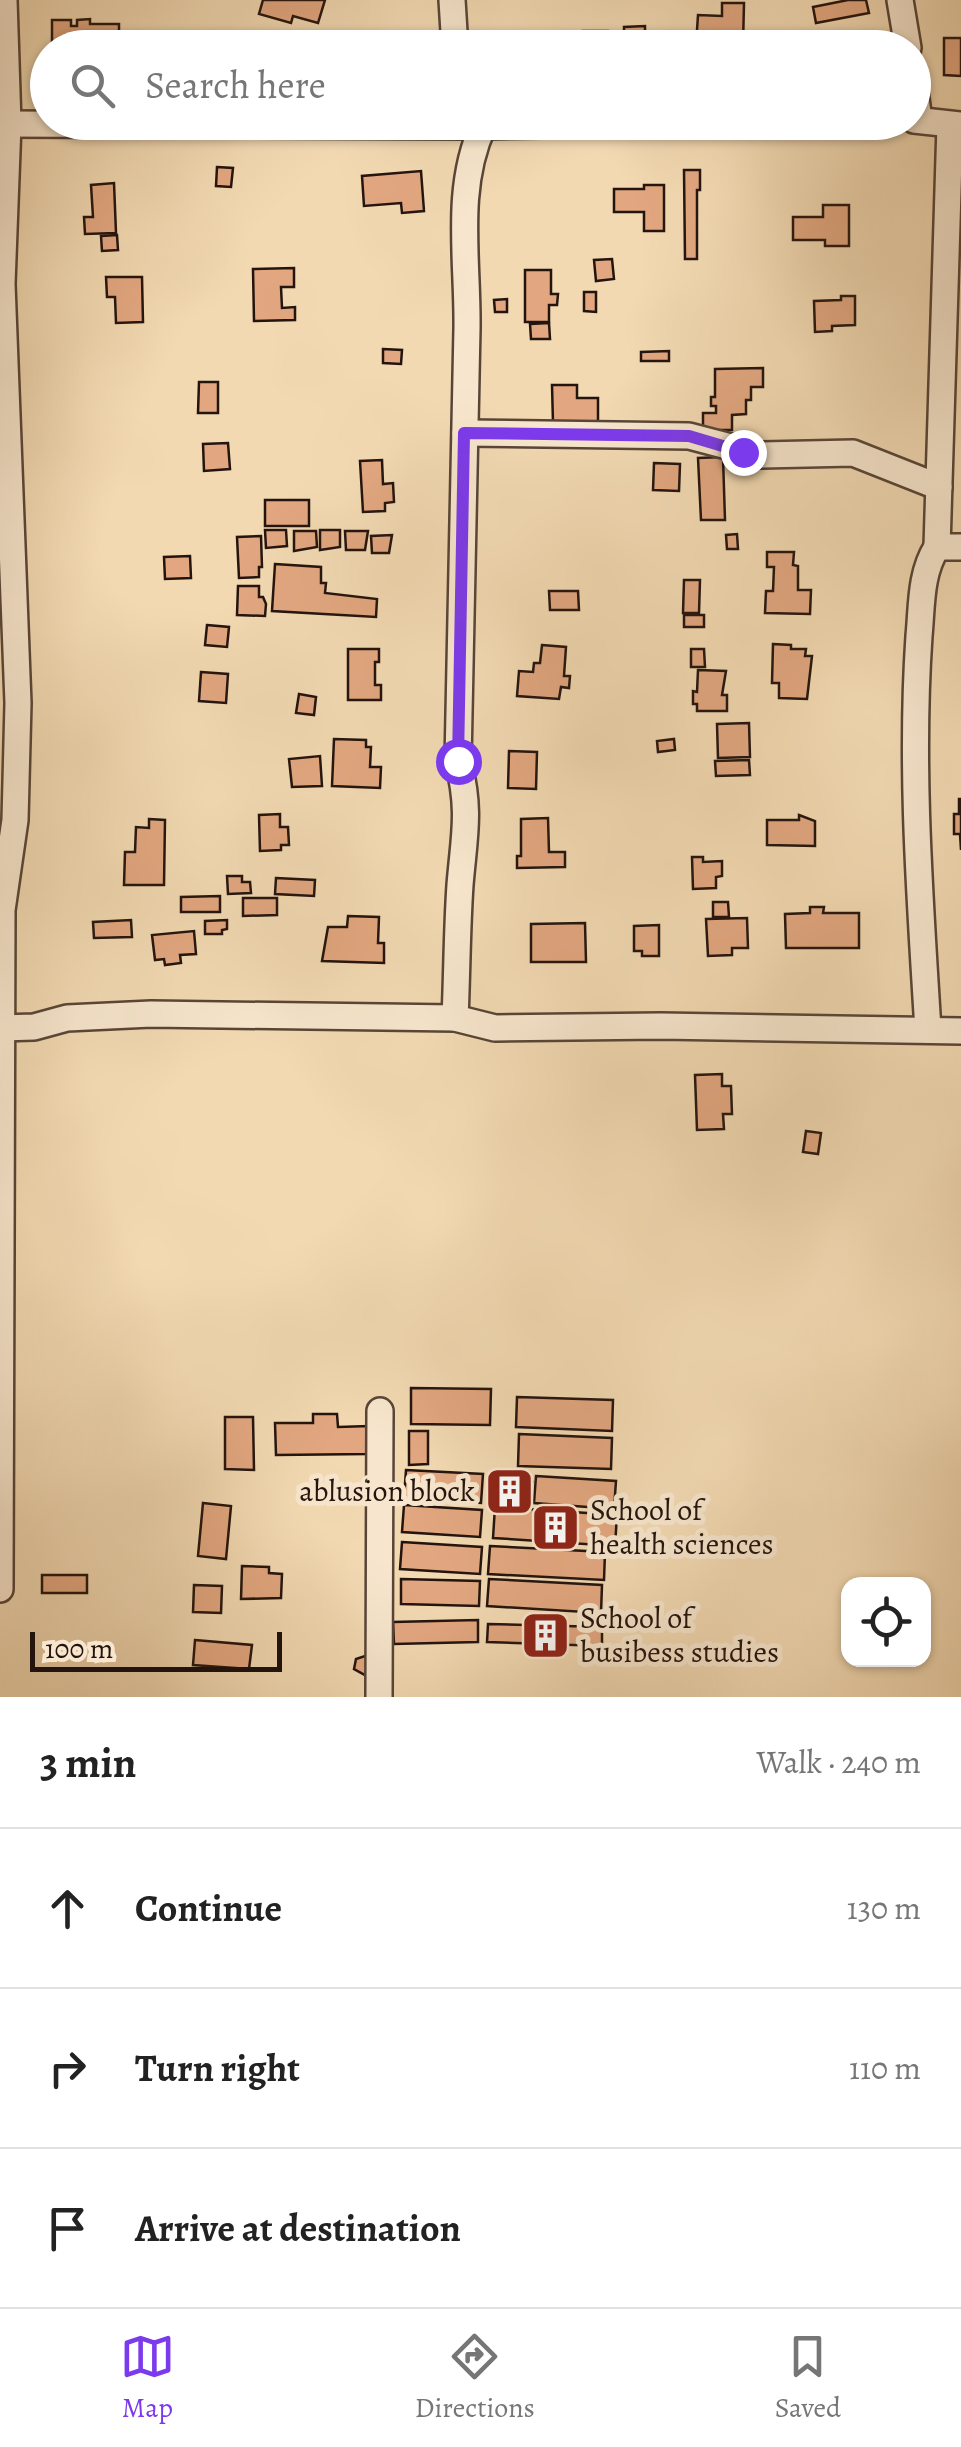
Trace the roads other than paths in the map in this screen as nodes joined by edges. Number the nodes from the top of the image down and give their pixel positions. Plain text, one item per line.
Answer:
1 (4, 0) edge
2 (452, 0) edge
3 (900, 0) edge
4 (454, 30) edge
5 (905, 30) edge
6 (4, 124) edge
7 (30, 124) edge
8 (955, 125) edge
9 (474, 140) edge
10 (464, 433) junction
11 (938, 487) junction
12 (949, 547) edge
13 (455, 1018) junction
14 (1, 1028) edge
15 (928, 1030) junction
16 (961, 1032) edge
17 (1, 1276) edge
18 (380, 1419) dead end
19 (0, 1590) edge
20 (379, 1697) edge

1 - 6 street
2 - 4 street
3 - 5 street
6 - 7 street
6 - 14 street
8 - 11 street
9 - 10 street
10 - 11 street
10 - 13 street
11 - 12 street
12 - 15 street
13 - 14 street
13 - 15 street
14 - 17 street
15 - 16 street
17 - 19 street
18 - 20 street

